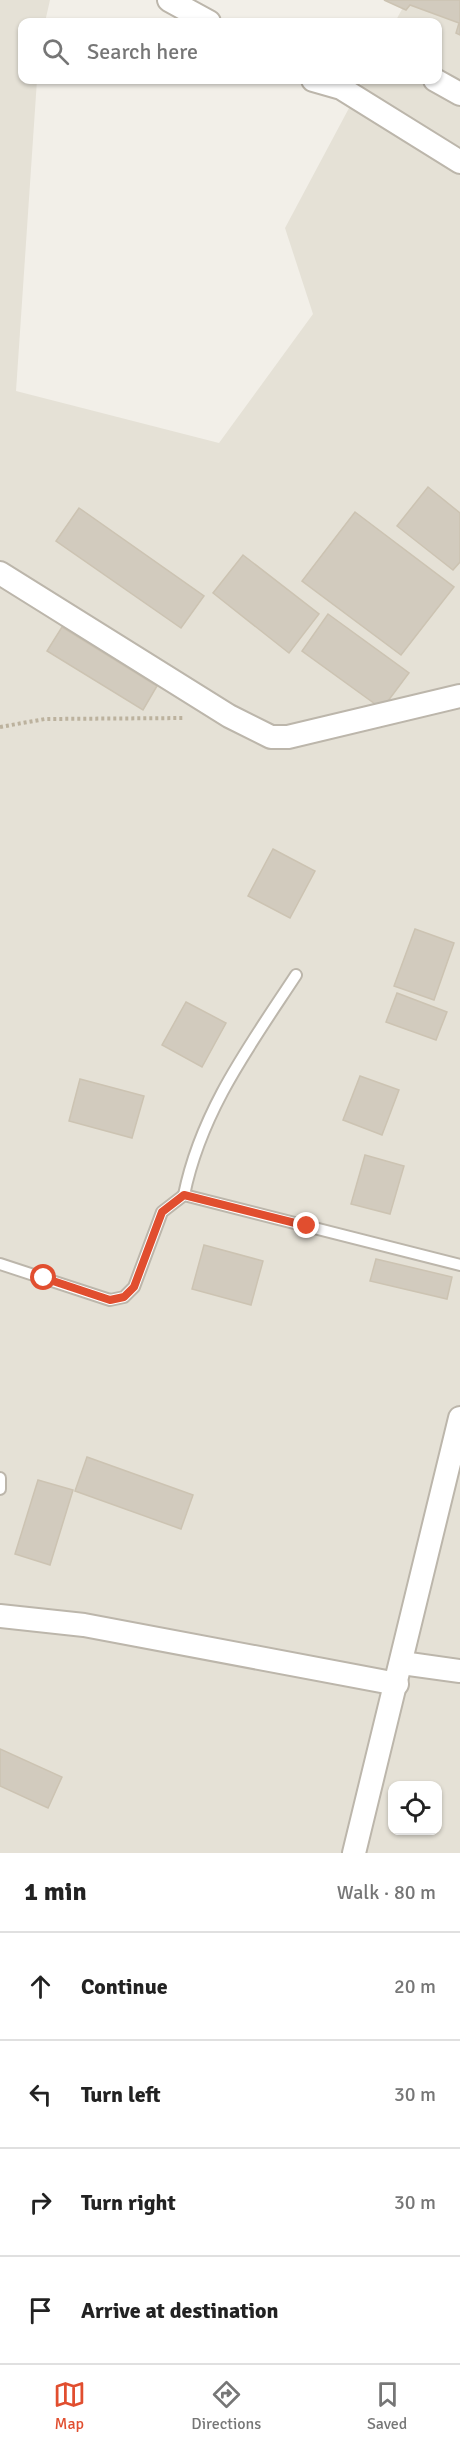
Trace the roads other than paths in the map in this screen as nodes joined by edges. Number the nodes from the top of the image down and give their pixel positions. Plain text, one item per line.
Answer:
1 (169, 0) edge
2 (202, 18) edge
3 (343, 84) edge
4 (442, 84) edge
5 (460, 94) edge
6 (460, 162) edge
7 (0, 573) edge
8 (460, 696) edge
9 (296, 975) dead end
10 (184, 1195) junction
11 (0, 1264) edge
12 (460, 1265) edge
13 (460, 1419) edge
14 (457, 1449) edge
15 (0, 1478) edge
16 (0, 1489) edge
17 (0, 1616) edge
18 (402, 1663) junction
19 (460, 1671) edge
20 (397, 1684) junction
21 (354, 1853) edge

1 - 2 street
3 - 6 street
4 - 5 street
7 - 8 street
9 - 10 lane
10 - 11 lane
10 - 12 lane
13 - 14 street
14 - 18 street
15 - 16 lane
17 - 20 street
18 - 19 street
18 - 20 street
20 - 21 street

